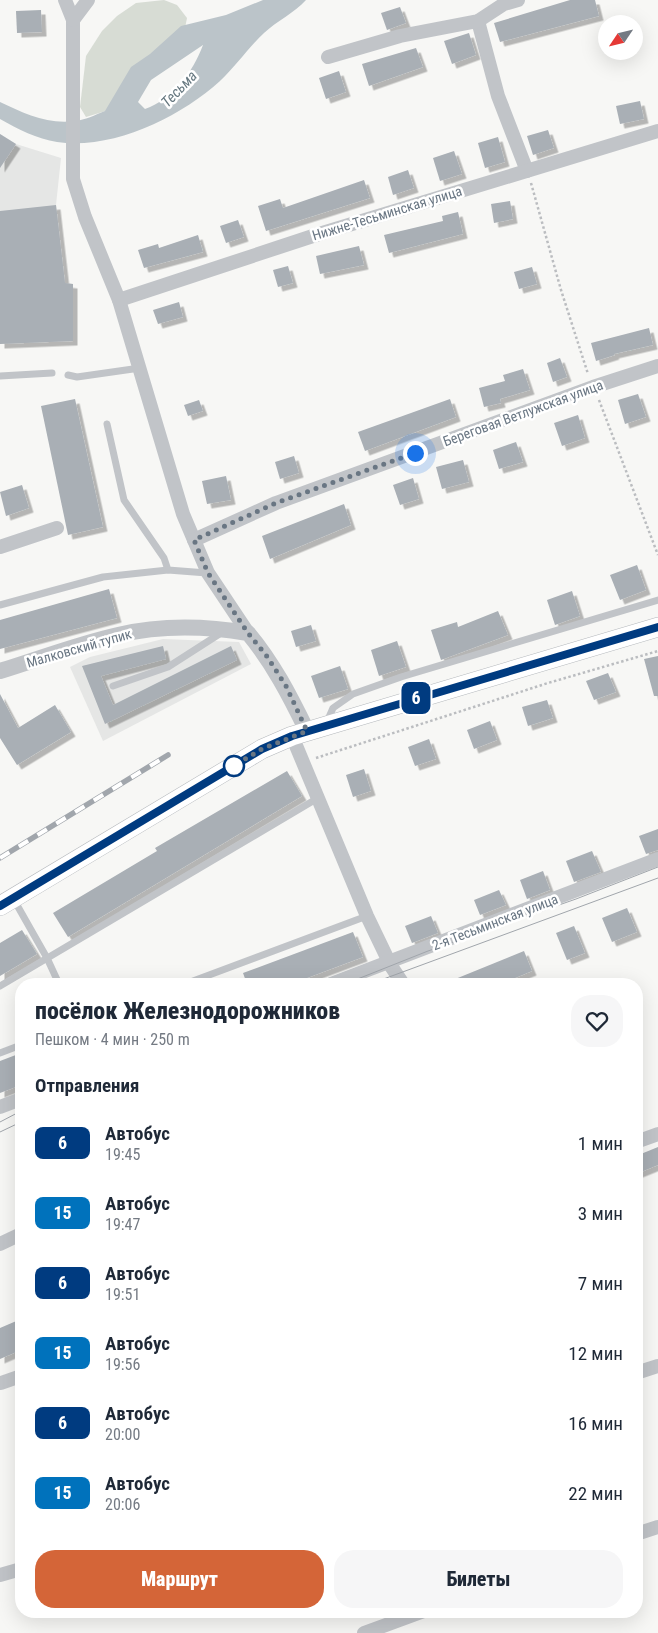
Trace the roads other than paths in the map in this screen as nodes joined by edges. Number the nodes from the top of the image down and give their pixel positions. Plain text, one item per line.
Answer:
1 (66, 0) edge
2 (88, 0) edge
3 (518, 0) edge
4 (74, 20) junction
5 (478, 21) junction
6 (328, 57) dead end
7 (658, 132) edge
8 (527, 170) junction
9 (119, 300) junction
10 (658, 366) edge
11 (140, 368) junction
12 (52, 373) dead end
13 (68, 375) dead end
14 (0, 376) edge
15 (107, 424) dead end
16 (57, 528) dead end
17 (194, 540) junction
18 (0, 547) edge
19 (168, 570) junction
20 (208, 573) junction
21 (658, 600) edge
22 (0, 605) edge
23 (658, 627) edge
24 (225, 630) junction
25 (248, 633) junction
26 (0, 671) edge
27 (113, 686) dead end
28 (326, 725) junction
29 (299, 733) junction
30 (319, 798) junction
31 (658, 859) edge
32 (7, 902) edge
33 (367, 916) junction
34 (47, 958) junction
35 (396, 973) edge
36 (56, 978) edge
37 (201, 978) edge
38 (366, 978) edge
39 (0, 986) edge
40 (15, 1047) edge
41 (0, 1053) edge
42 (15, 1101) edge
43 (0, 1107) edge
44 (658, 1134) edge
45 (643, 1139) edge
46 (658, 1366) edge
47 (643, 1371) edge
48 (15, 1378) edge
49 (1, 1384) dead end
50 (658, 1527) edge
51 (643, 1532) edge
52 (15, 1571) edge
53 (0, 1575) edge
54 (405, 1618) edge
55 (364, 1633) edge

1 - 4 street
2 - 4 street
3 - 5 street
4 - 9 street
5 - 6 street
5 - 8 street
7 - 8 street, Нижне-Тесьминская улица
8 - 9 street, Нижне-Тесьминская улица
9 - 11 street
10 - 17 street, Береговая Ветлужская улица
11 - 13 lane
11 - 17 street
12 - 14 lane
15 - 19 lane
16 - 18 street
17 - 20 street
19 - 20 lane
19 - 22 lane
20 - 25 street
21 - 28 lane
23 - 28 main road
24 - 25 street, Малковский тупик
24 - 26 street, Малковский тупик
24 - 27 lane
25 - 29 street
28 - 29 main road
29 - 30 street
29 - 32 main road
30 - 33 street
30 - 34 lane
31 - 35 street, 2-я Тесьминская улица
32 - 34 lane
33 - 35 street
33 - 37 lane
34 - 36 lane
34 - 39 lane
35 - 38 street, 2-я Тесьминская улица
40 - 41 lane
42 - 43 street
44 - 45 street
46 - 47 street
48 - 49 street
50 - 51 street
52 - 53 street
54 - 55 street

